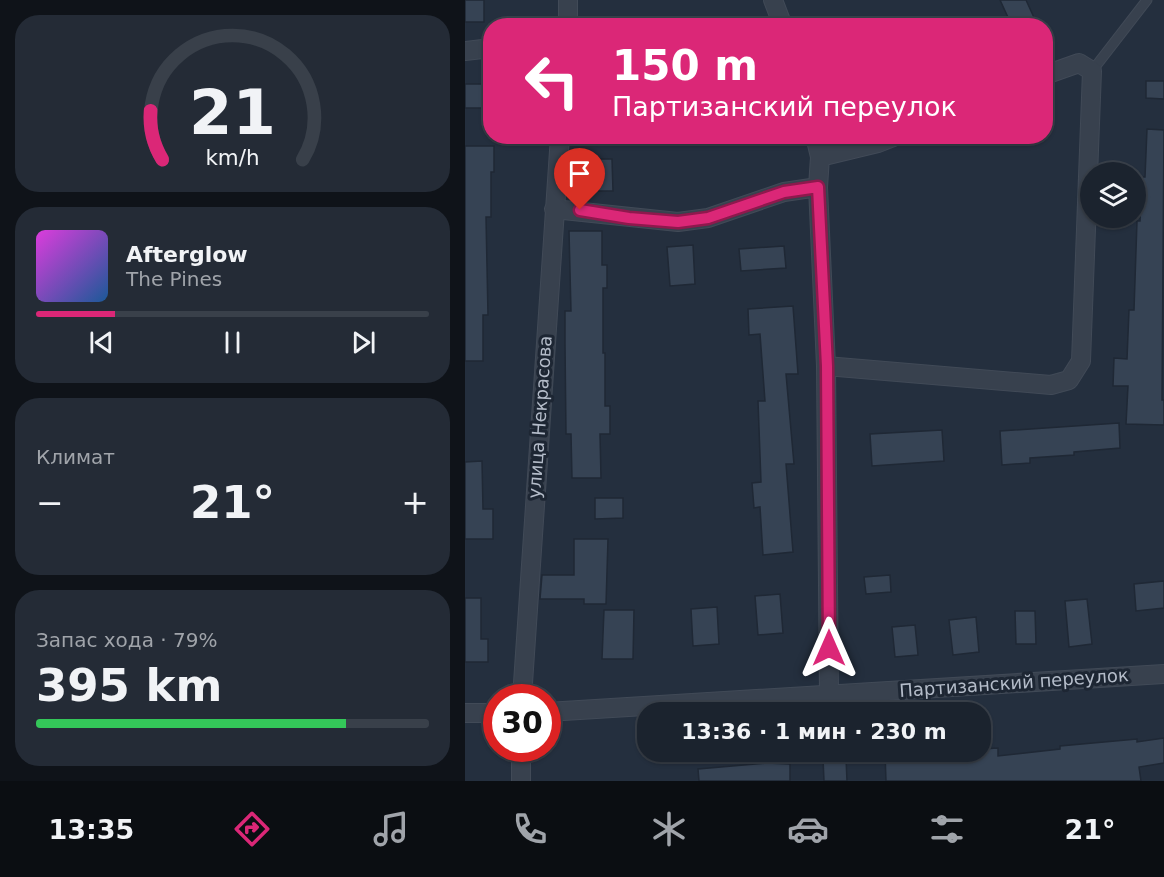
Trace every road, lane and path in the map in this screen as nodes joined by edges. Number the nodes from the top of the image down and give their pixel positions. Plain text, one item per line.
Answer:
1 (773, 0) edge
2 (1147, 0) edge
3 (780, 18) edge
4 (483, 49) edge
5 (465, 51) edge
6 (1092, 71) junction
7 (1053, 72) edge
8 (559, 144) edge
9 (817, 144) edge
10 (874, 144) edge
11 (820, 157) junction
12 (818, 187) junction
13 (554, 209) junction
14 (827, 366) junction
15 (1164, 674) edge
16 (523, 684) edge
17 (829, 694) junction
18 (561, 711) edge
19 (465, 713) edge
20 (483, 714) edge
21 (521, 762) edge
22 (521, 781) edge

1 - 3 street
2 - 6 lane
4 - 5 street
6 - 7 street
6 - 14 street
8 - 13 street, улица Некрасова
9 - 11 street
10 - 11 street
11 - 12 street
12 - 13 street
12 - 14 street
13 - 16 street, улица Некрасова
14 - 17 street
15 - 17 street, Партизанский переулок
17 - 18 street, Партизанский переулок
19 - 20 street
21 - 22 street

